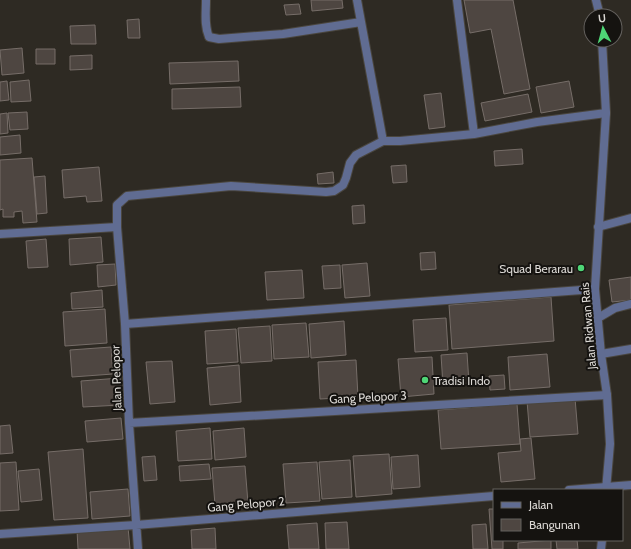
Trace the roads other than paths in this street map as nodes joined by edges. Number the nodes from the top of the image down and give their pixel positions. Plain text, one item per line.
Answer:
1 (206, 0) edge
2 (357, 0) edge
3 (457, 0) edge
4 (361, 22) junction
5 (602, 48) edge
6 (606, 113) junction
7 (474, 134) junction
8 (383, 141) junction
9 (631, 218) edge
10 (598, 226) junction
11 (117, 227) junction
12 (0, 234) edge
13 (595, 289) junction
14 (631, 304) edge
15 (598, 318) junction
16 (125, 324) junction
17 (631, 349) edge
18 (601, 354) junction
19 (607, 395) junction
20 (129, 423) junction
21 (631, 485) edge
22 (606, 488) edge
23 (588, 489) edge
24 (493, 496) edge
25 (136, 525) junction
26 (0, 534) edge
27 (138, 549) edge

1 - 4 street
2 - 4 street
3 - 7 street
4 - 8 street
5 - 6 street, Jalan Ridwan Rais
6 - 7 street
6 - 10 street, Jalan Ridwan Rais
7 - 8 street
8 - 11 street, Jalan Pelopor
9 - 10 street
10 - 13 street, Jalan Ridwan Rais
11 - 12 street
11 - 16 street, Jalan Pelopor
13 - 15 street, Jalan Ridwan Rais
13 - 16 street
14 - 15 street
15 - 18 street, Jalan Ridwan Rais
16 - 20 street, Jalan Pelopor
17 - 18 street
18 - 19 street, Jalan Ridwan Rais
19 - 20 street, Gang Pelopor 3
19 - 22 street, Jalan Ridwan Rais
20 - 25 street, Jalan Pelopor
21 - 22 street
22 - 23 street
24 - 25 street, Gang Pelopor 2
25 - 26 street, Gang Pelopor 2
25 - 27 street, Jalan Pelopor

